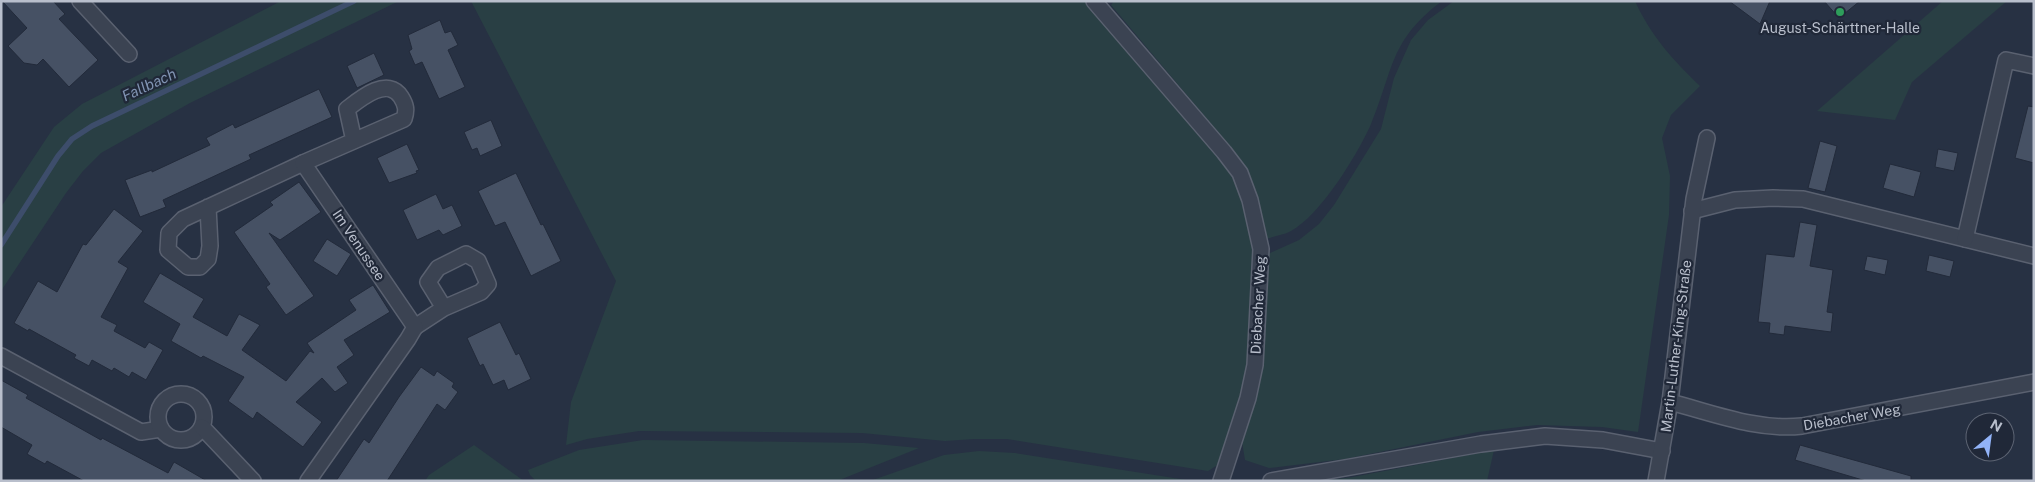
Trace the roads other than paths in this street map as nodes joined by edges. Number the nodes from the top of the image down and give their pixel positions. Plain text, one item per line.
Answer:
1 (80, 1) edge
2 (1094, 1) edge
3 (129, 54) dead end
4 (2034, 66) edge
5 (1707, 138) dead end
6 (354, 140) dead end
7 (303, 163) junction
8 (208, 207) dead end
9 (1692, 211) junction
10 (1965, 239) junction
11 (2034, 256) edge
12 (444, 308) dead end
13 (415, 327) junction
14 (1, 356) edge
15 (2034, 382) edge
16 (1670, 402) junction
17 (202, 428) junction
18 (161, 429) junction
19 (1662, 451) junction
20 (253, 481) edge
21 (308, 481) edge
22 (1221, 481) edge
23 (1271, 481) edge
24 (1656, 481) edge

1 - 3 street
2 - 22 street, Diebacher Weg
4 - 10 street
5 - 9 street, Martin-Luther-King-Straße
6 - 7 street
7 - 8 street
7 - 13 street, Im Venussee
9 - 10 street
9 - 16 street, Martin-Luther-King-Straße
10 - 11 street
12 - 13 street
13 - 21 street
14 - 18 street
15 - 16 street, Diebacher Weg
16 - 19 street, Martin-Luther-King-Straße
17 - 18 street
17 - 18 street
17 - 20 street
19 - 23 street
19 - 24 street, Martin-Luther-King-Straße

